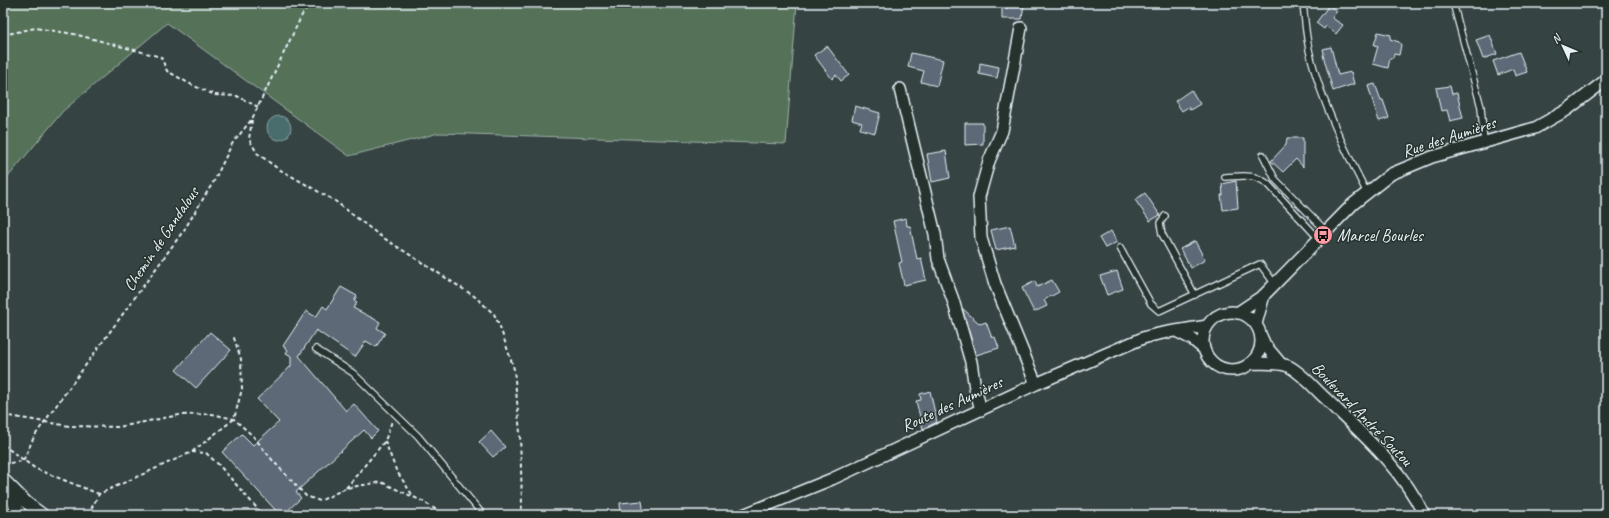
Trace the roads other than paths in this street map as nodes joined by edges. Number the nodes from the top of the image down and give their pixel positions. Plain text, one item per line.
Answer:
1 (1303, 3) edge
2 (1453, 3) edge
3 (1020, 28) dead end
4 (1606, 80) edge
5 (900, 89) dead end
6 (1484, 143) junction
7 (1263, 155) dead end
8 (1225, 177) dead end
9 (1367, 193) junction
10 (1165, 216) dead end
11 (1323, 235) junction
12 (1120, 248) dead end
13 (1275, 284) junction
14 (1195, 295) junction
15 (1264, 295) junction
16 (1238, 313) junction
17 (1256, 324) junction
18 (1207, 326) junction
19 (1178, 332) junction
20 (1260, 335) junction
21 (316, 349) dead end
22 (1204, 349) junction
23 (1251, 363) junction
24 (1281, 364) junction
25 (1036, 384) junction
26 (981, 410) junction
27 (3, 479) edge
28 (3, 486) edge
29 (21, 515) edge
30 (43, 515) edge
31 (483, 515) edge
32 (745, 515) edge
33 (1424, 515) edge

1 - 9 lane
2 - 6 lane
3 - 25 street
4 - 6 street, Rue des Aumières
5 - 26 street
6 - 9 street, Rue des Aumières
7 - 11 lane
8 - 11 lane
9 - 11 street, Rue des Aumières
10 - 14 lane
11 - 13 street, Rue des Aumières
12 - 14 lane
13 - 14 lane
13 - 15 street, Rue des Aumières
15 - 16 street, Rue des Aumières
15 - 17 street
16 - 17 street
16 - 18 street
17 - 20 street
18 - 19 street, Route des Aumières
18 - 22 street
19 - 22 street
19 - 25 street, Route des Aumières
20 - 23 street
20 - 24 street, Boulevard André Soutou
21 - 31 lane
22 - 23 street
23 - 24 street, Boulevard André Soutou
24 - 33 street, Boulevard André Soutou
25 - 26 street, Route des Aumières
26 - 32 street, Route des Aumières
27 - 30 street
28 - 29 street

